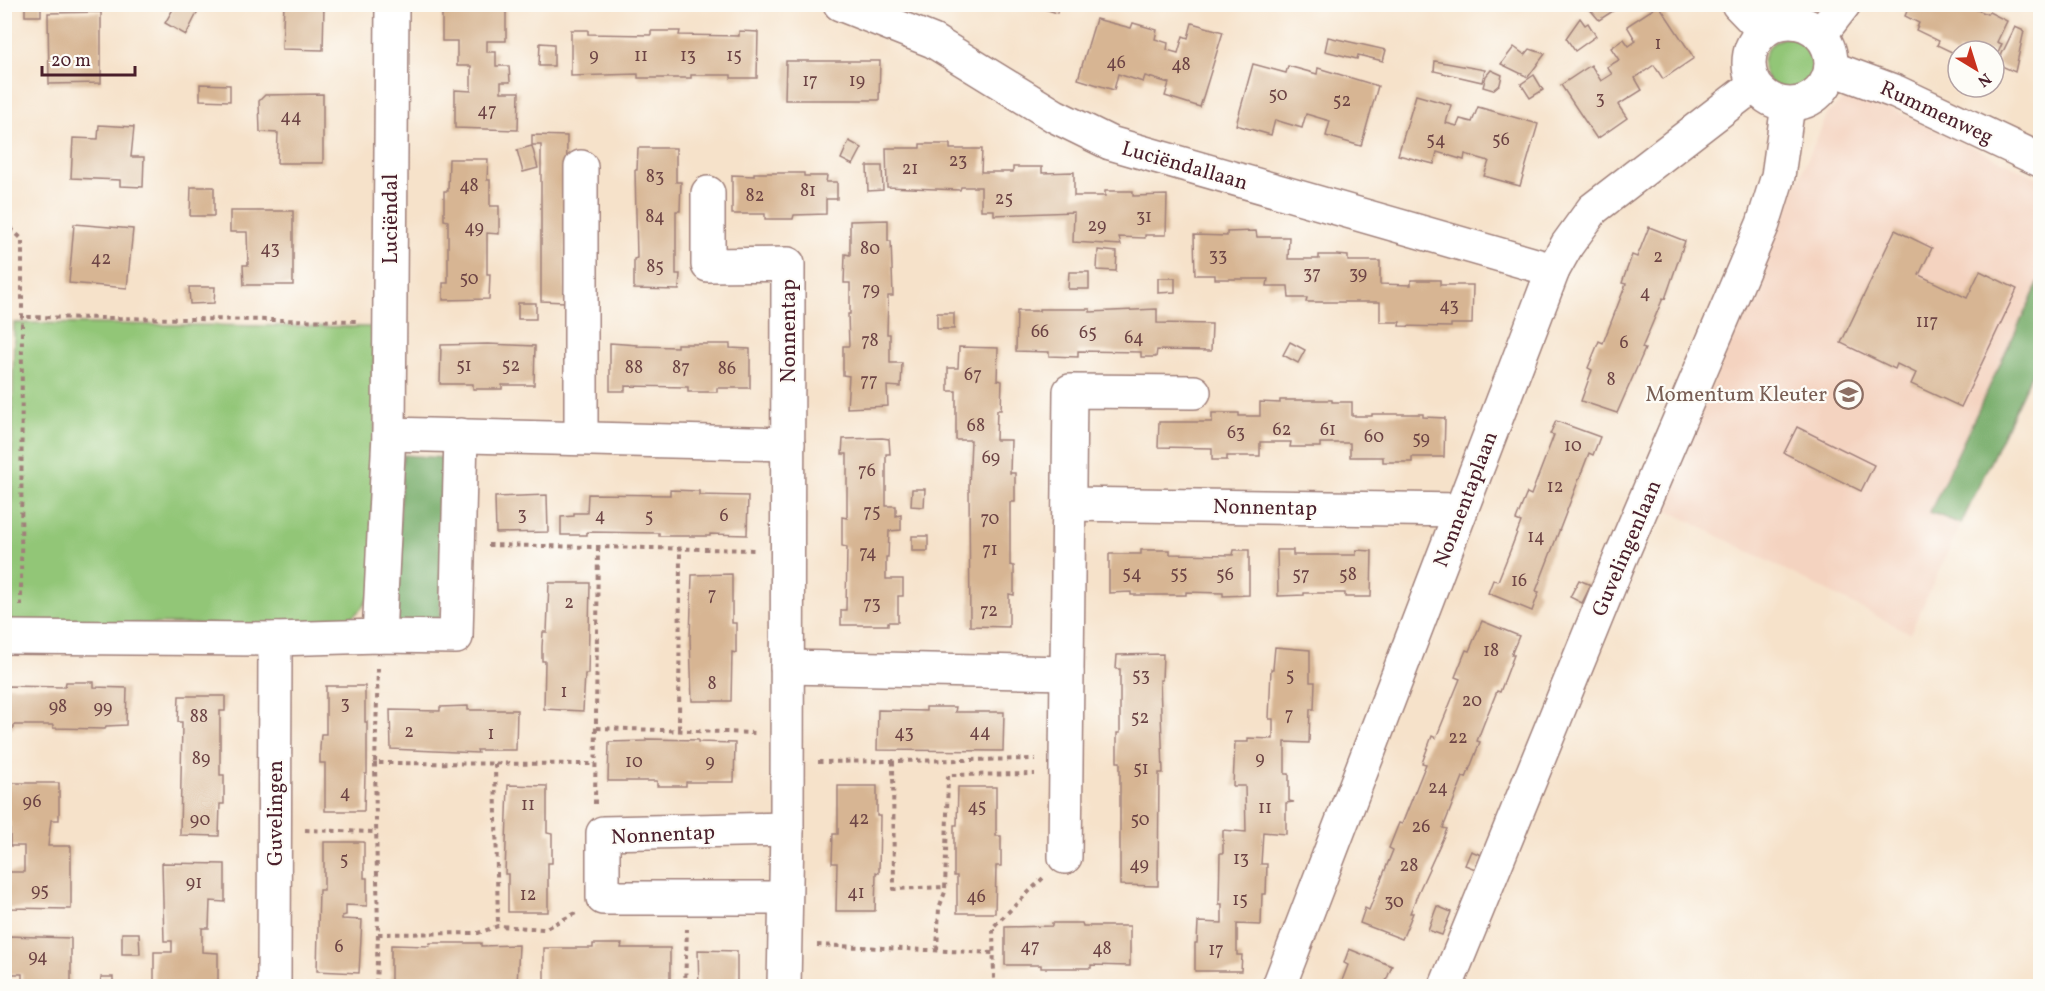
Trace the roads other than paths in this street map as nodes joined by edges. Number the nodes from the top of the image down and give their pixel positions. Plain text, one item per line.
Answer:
1 (392, 4) edge
2 (840, 4) edge
3 (1738, 4) edge
4 (1844, 4) edge
5 (1764, 31) junction
6 (1820, 35) junction
7 (1831, 68) junction
8 (1754, 85) junction
9 (1788, 105) junction
10 (2040, 160) edge
11 (581, 167) dead end
12 (708, 193) dead end
13 (1553, 270) junction
14 (1194, 392) dead end
15 (388, 434) junction
16 (461, 435) junction
17 (581, 438) junction
18 (788, 444) junction
19 (1069, 504) junction
20 (1461, 510) junction
21 (380, 636) junction
22 (13, 637) edge
23 (275, 639) junction
24 (787, 668) junction
25 (1066, 673) junction
26 (787, 829) junction
27 (1065, 857) road end
28 (784, 904) junction
29 (274, 987) edge
30 (784, 987) edge
31 (1279, 987) edge
32 (1446, 987) edge

1 - 15 street, Luciëndal
2 - 13 street, Luciëndallaan
3 - 5 street
4 - 6 street
5 - 6 street
5 - 8 street
6 - 7 street
7 - 9 street
7 - 10 street, Rummenweg
8 - 9 street
8 - 13 street, Nonnentaplaan
9 - 32 street, Guvelingenlaan
11 - 17 street
12 - 18 street, Nonnentap
13 - 20 street, Nonnentaplaan
14 - 19 street
15 - 16 street
15 - 21 street, Luciëndal
16 - 17 street
16 - 21 street
17 - 18 street
18 - 24 street, Nonnentap
19 - 20 street, Nonnentap
19 - 25 street
20 - 31 street, Nonnentaplaan
21 - 23 street
22 - 23 street
23 - 29 street, Guvelingen
24 - 25 street
24 - 26 street, Nonnentap
25 - 27 street
26 - 28 street, Nonnentap
26 - 28 street, Nonnentap
28 - 30 street, Nonnentap

